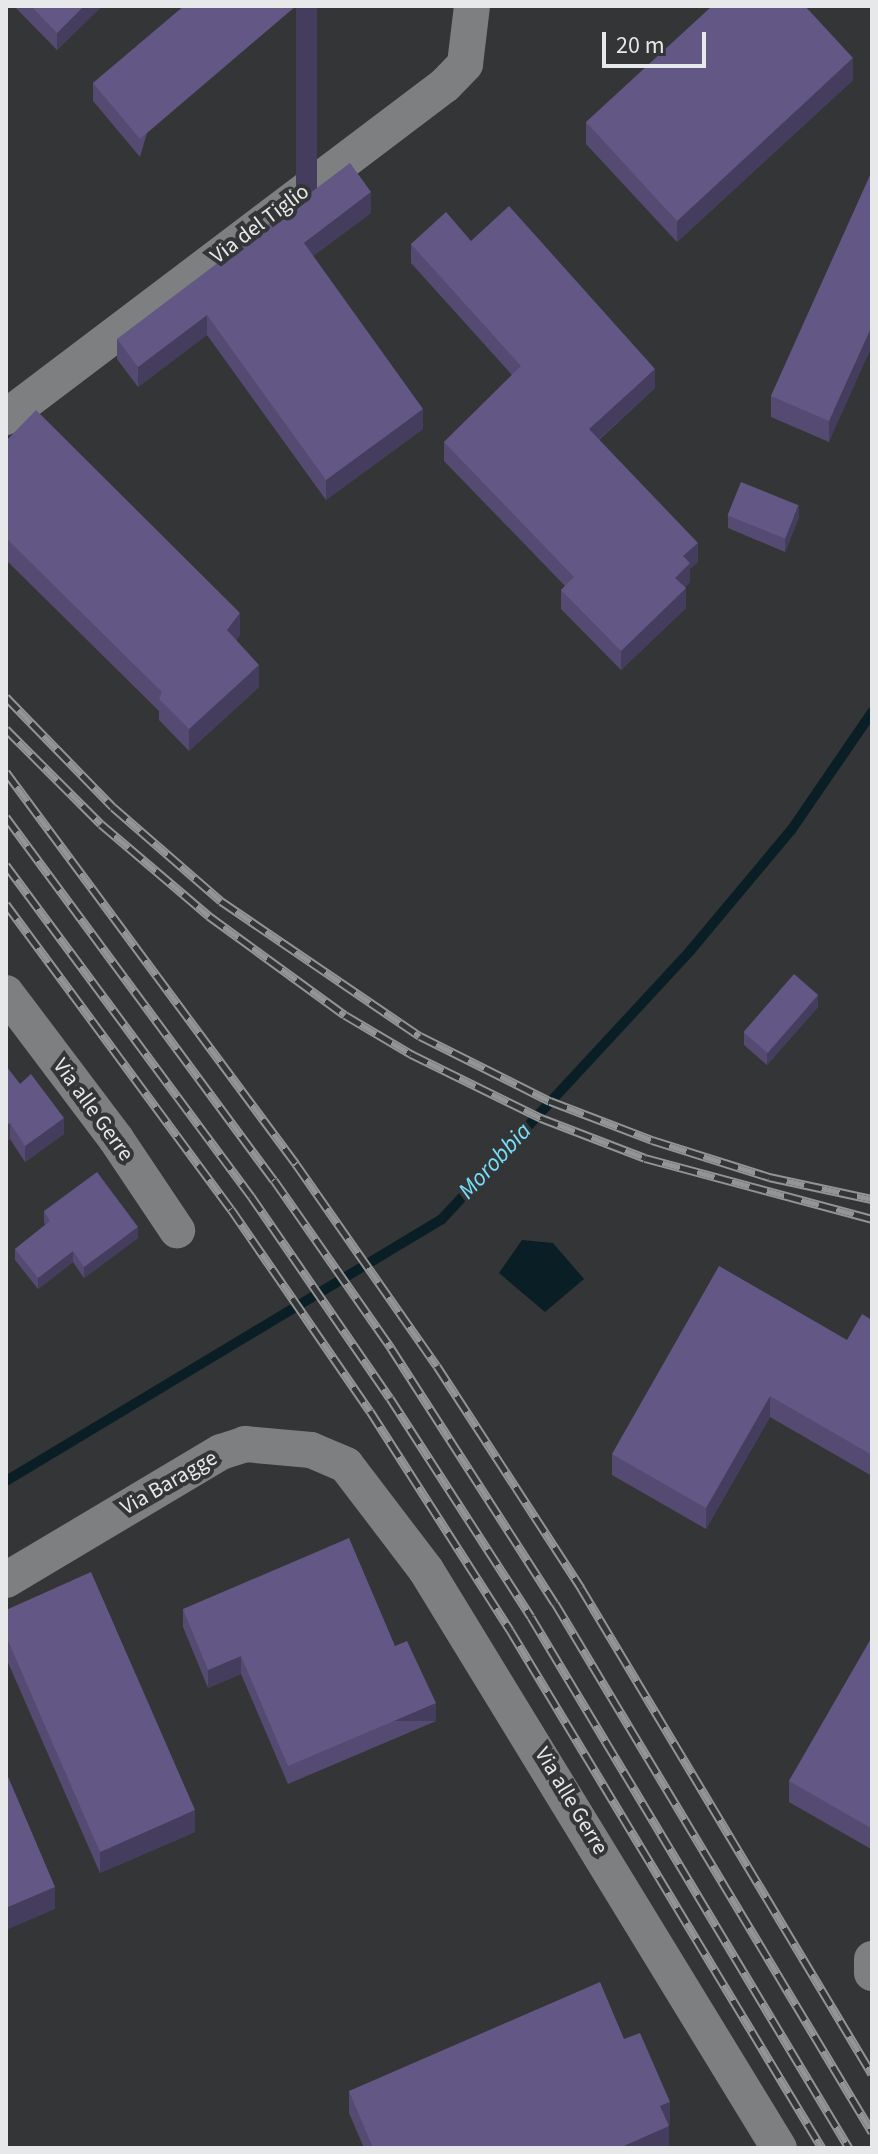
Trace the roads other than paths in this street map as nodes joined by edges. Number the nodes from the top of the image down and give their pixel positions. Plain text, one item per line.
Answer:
1 (472, 6) edge
2 (6, 417) edge
3 (6, 993) edge
4 (177, 1230) dead end
5 (346, 1465) joint
6 (6, 1580) edge
7 (872, 1959) edge
8 (872, 1973) edge
9 (779, 2148) edge

1 - 2 street, Via del Tiglio
3 - 4 street, Via alle Gerre
5 - 6 street, Via Baragge
5 - 9 street, Via alle Gerre
7 - 8 street

